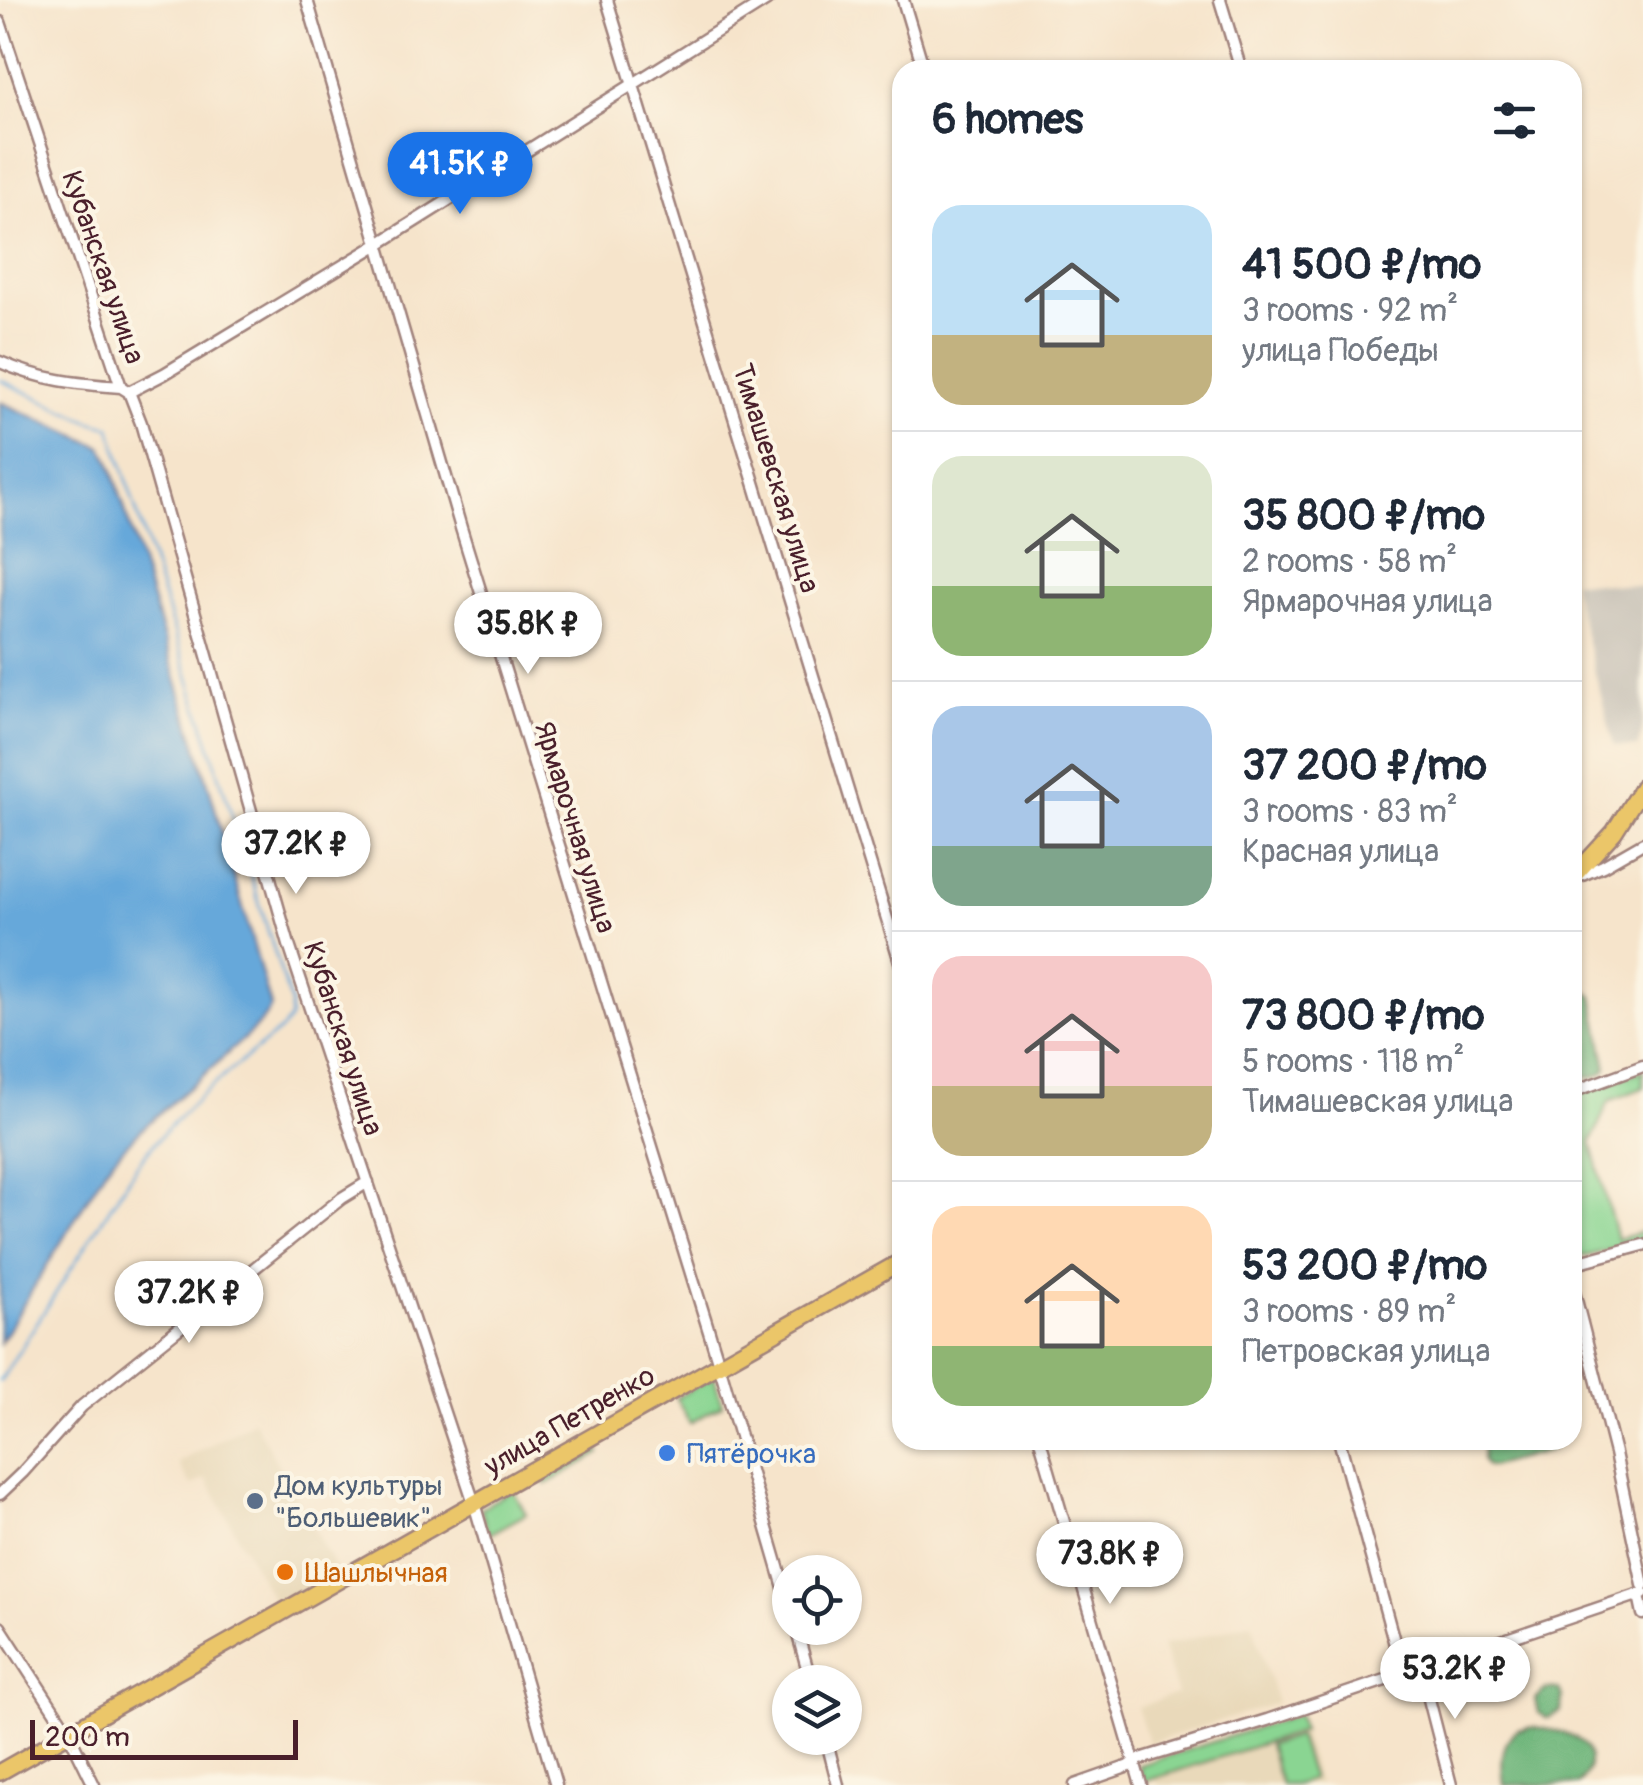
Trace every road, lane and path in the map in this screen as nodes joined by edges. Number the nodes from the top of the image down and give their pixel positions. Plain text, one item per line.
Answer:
1 (307, 0) edge
2 (607, 0) edge
3 (767, 0) edge
4 (903, 0) edge
5 (1220, 0) edge
6 (0, 22) edge
7 (921, 60) edge
8 (1237, 60) edge
9 (633, 84) junction
10 (377, 245) junction
11 (0, 362) edge
12 (125, 389) junction
13 (1643, 786) edge
14 (1614, 832) junction
15 (1643, 843) edge
16 (1582, 868) edge
17 (1582, 875) edge
18 (892, 935) edge
19 (1643, 1066) edge
20 (1582, 1088) edge
21 (368, 1182) junction
22 (1643, 1245) edge
23 (1582, 1261) edge
24 (892, 1267) edge
25 (1582, 1324) edge
26 (718, 1364) junction
27 (1043, 1450) edge
28 (1342, 1450) edge
29 (0, 1494) edge
30 (474, 1503) junction
31 (774, 1555) edge
32 (1642, 1591) edge
33 (1643, 1614) edge
34 (0, 1626) edge
35 (1421, 1668) junction
36 (1403, 1674) junction
37 (68, 1732) junction
38 (830, 1755) edge
39 (1135, 1762) junction
40 (0, 1772) edge
41 (94, 1785) edge
42 (556, 1785) edge
43 (838, 1785) edge
44 (1074, 1785) edge
45 (1141, 1785) edge
46 (1451, 1785) edge

1 - 10 street, Ярмарочная улица
2 - 9 street, Тимашевская улица
3 - 9 street
4 - 7 street
5 - 8 street
6 - 12 street, Кубанская улица
9 - 10 street
9 - 18 street, Тимашевская улица
10 - 12 street
10 - 26 street, Ярмарочная улица
11 - 12 street
12 - 21 street, Кубанская улица
13 - 14 main road
14 - 15 street
14 - 16 main road
15 - 17 street
19 - 20 street
21 - 29 street
21 - 30 street, Кубанская улица
22 - 23 street
24 - 26 main road, улица Петренко
25 - 32 street
26 - 30 main road, улица Петренко
26 - 31 street, Ярмарочная улица
27 - 39 street
28 - 36 street
30 - 37 main road, улица Петренко
30 - 42 street, Кубанская улица
32 - 33 street
32 - 35 street
34 - 37 street
35 - 36 street
35 - 46 street
36 - 39 street
37 - 40 main road, улица Петренко
37 - 41 street
38 - 43 street
39 - 44 street
39 - 45 street

